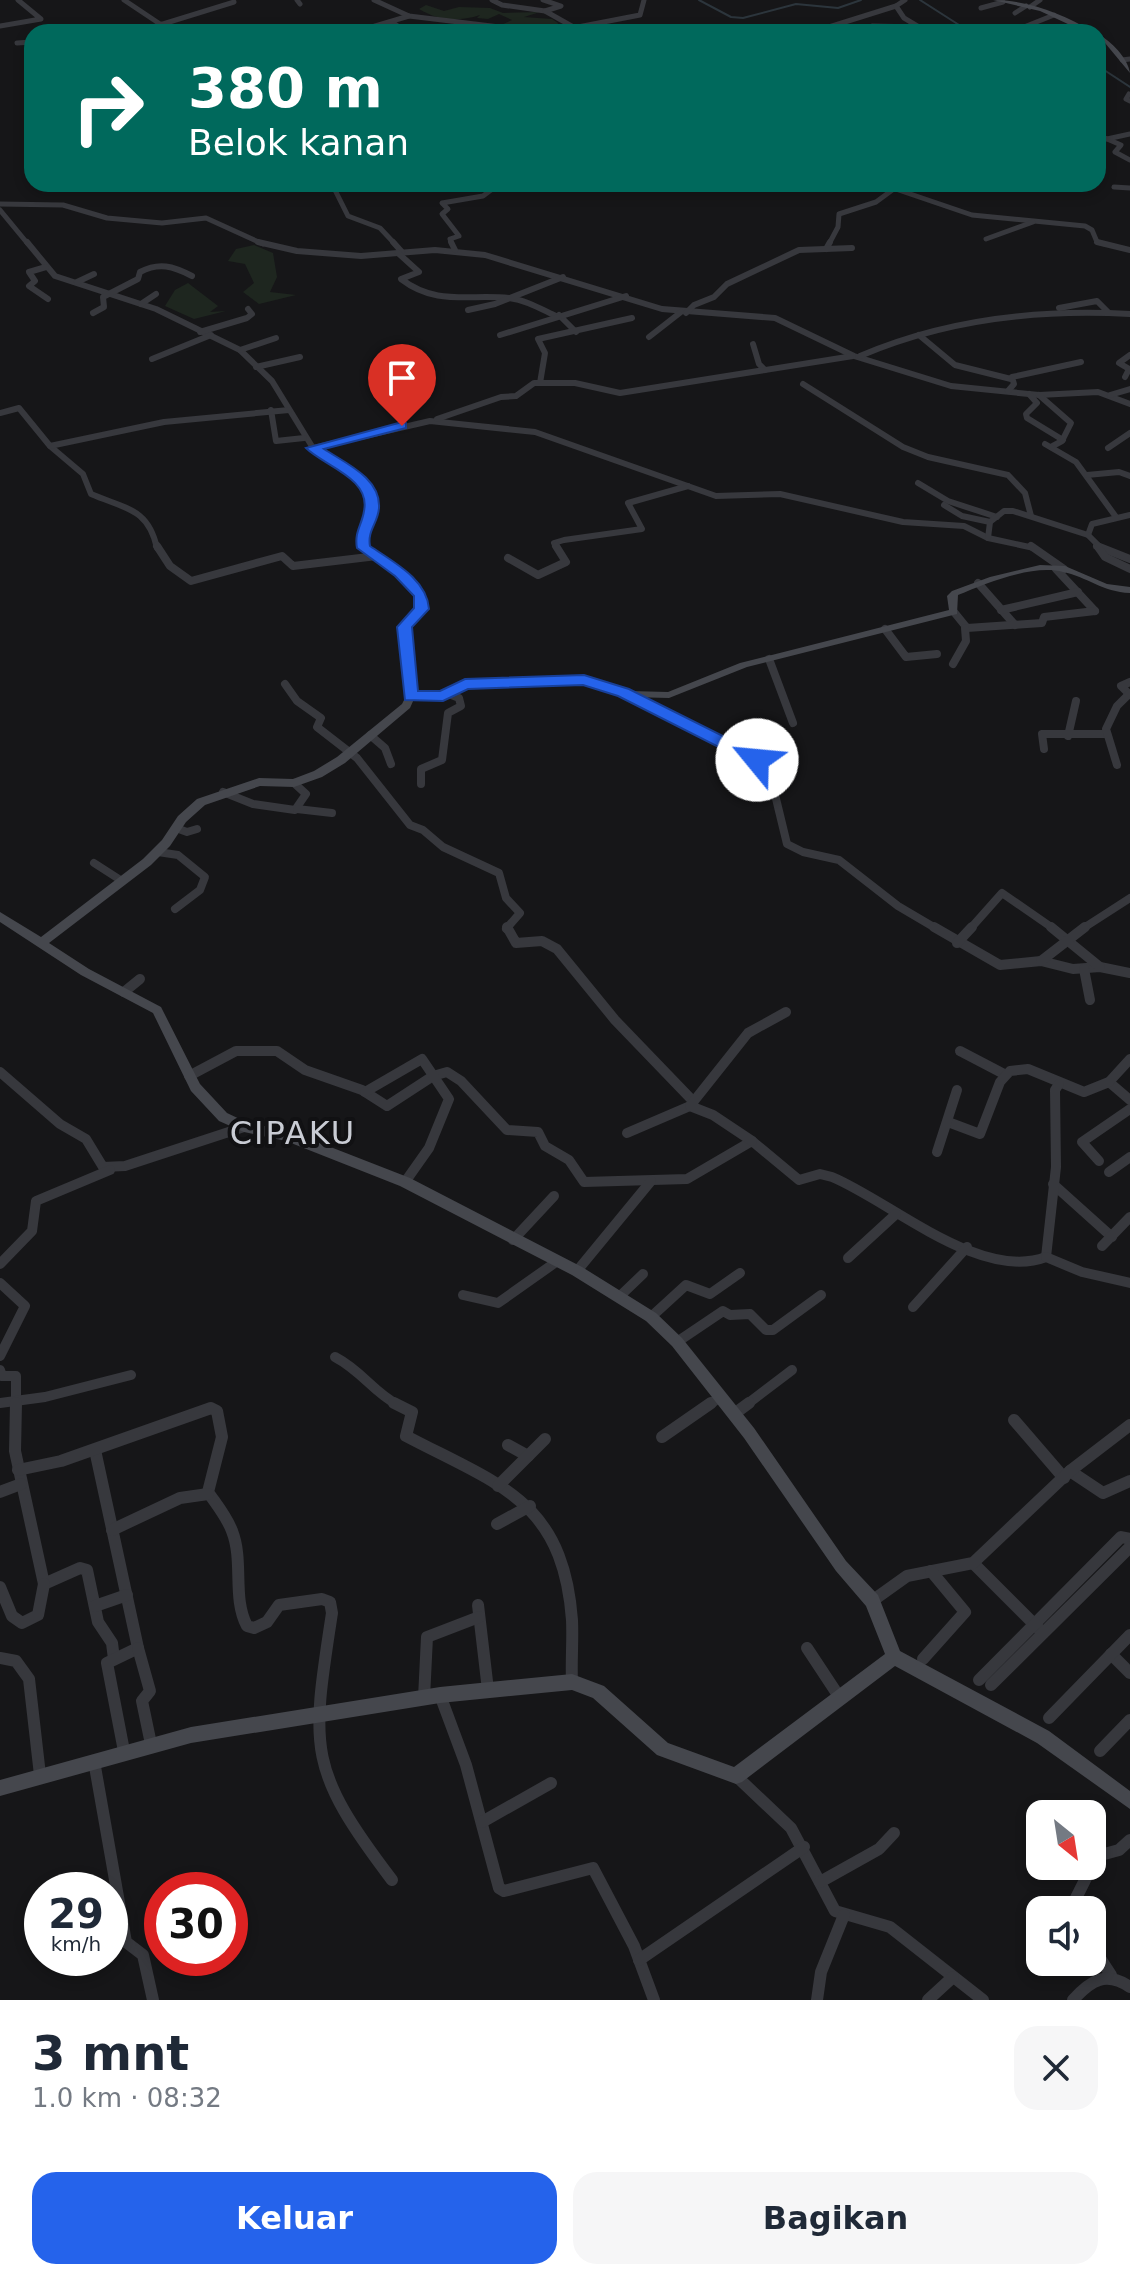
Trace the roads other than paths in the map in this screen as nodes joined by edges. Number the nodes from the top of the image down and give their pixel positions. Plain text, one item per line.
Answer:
1 (18, 0) edge
2 (124, 0) edge
3 (374, 0) edge
4 (492, 0) edge
5 (543, 0) edge
6 (644, 0) edge
7 (905, 0) edge
8 (1040, 0) edge
9 (999, 1) edge
10 (234, 2) dead end
11 (896, 6) junction
12 (1028, 6) junction
13 (981, 8) dead end
14 (545, 11) junction
15 (1015, 13) dead end
16 (640, 15) junction
17 (1054, 15) junction
18 (409, 16) junction
19 (392, 22) junction
20 (160, 24) joint
21 (385, 24) edge
22 (395, 24) edge
23 (474, 24) edge
24 (568, 24) edge
25 (598, 24) edge
26 (646, 24) edge
27 (836, 24) edge
28 (914, 24) edge
29 (1032, 24) edge
30 (1073, 24) edge
31 (0, 26) edge
32 (17, 43) dead end
33 (24, 43) edge
34 (1106, 43) edge
35 (1126, 59) edge
36 (1130, 71) edge
37 (1129, 94) edge
38 (1130, 101) edge
39 (1130, 134) edge
40 (1107, 139) joint
41 (1130, 160) edge
42 (1114, 187) dead end
43 (1130, 188) edge
44 (336, 192) edge
45 (488, 192) edge
46 (890, 192) edge
47 (909, 192) edge
48 (916, 194) junction
49 (921, 201) dead end
50 (0, 207) edge
51 (995, 208) dead end
52 (986, 216) junction
53 (1033, 222) junction
54 (986, 239) dead end
55 (852, 248) dead end
56 (826, 249) junction
57 (455, 250) junction
58 (1130, 250) edge
59 (400, 253) junction
60 (46, 267) junction
61 (94, 274) dead end
62 (192, 276) dead end
63 (563, 277) junction
64 (77, 282) junction
65 (108, 293) junction
66 (156, 294) dead end
67 (626, 296) junction
68 (512, 297) junction
69 (48, 299) dead end
70 (141, 304) junction
71 (1059, 308) dead end
72 (248, 309) dead end
73 (468, 310) dead end
74 (683, 312) junction
75 (1108, 312) junction
76 (93, 313) dead end
77 (1130, 314) edge
78 (557, 316) junction
79 (632, 318) dead end
80 (522, 328) junction
81 (200, 332) junction
82 (576, 332) junction
83 (211, 335) junction
84 (500, 335) dead end
85 (919, 335) junction
86 (649, 337) dead end
87 (276, 338) dead end
88 (537, 340) junction
89 (753, 344) dead end
90 (240, 350) junction
91 (1130, 355) edge
92 (857, 356) junction
93 (300, 357) dead end
94 (152, 359) dead end
95 (1081, 362) dead end
96 (256, 367) junction
97 (765, 370) junction
98 (1125, 377) dead end
99 (1011, 379) junction
100 (540, 383) junction
101 (803, 384) dead end
102 (1130, 389) edge
103 (1008, 391) junction
104 (1029, 394) junction
105 (1039, 395) junction
106 (1110, 395) junction
107 (1130, 404) edge
108 (271, 410) junction
109 (289, 410) junction
110 (0, 413) edge
111 (430, 421) junction
112 (1130, 433) edge
113 (304, 438) junction
114 (1063, 440) junction
115 (50, 446) junction
116 (313, 448) junction
117 (1108, 448) dead end
118 (1087, 475) junction
119 (1130, 476) edge
120 (918, 483) dead end
121 (688, 486) junction
122 (944, 505) dead end
123 (1130, 515) edge
124 (1031, 516) junction
125 (1116, 517) junction
126 (991, 522) junction
127 (1088, 535) junction
128 (988, 538) junction
129 (1098, 547) junction
130 (377, 556) junction
131 (508, 558) dead end
132 (1130, 559) edge
133 (1060, 569) junction
134 (1130, 569) edge
135 (978, 583) junction
136 (1130, 590) edge
137 (1078, 592) junction
138 (1001, 610) junction
139 (954, 612) junction
140 (1015, 625) junction
141 (965, 628) junction
142 (885, 629) junction
143 (937, 654) dead end
144 (769, 659) junction
145 (953, 664) dead end
146 (1130, 682) edge
147 (285, 684) dead end
148 (624, 693) junction
149 (449, 694) junction
150 (1130, 694) edge
151 (411, 696) junction
152 (1076, 701) dead end
153 (793, 723) dead end
154 (1106, 734) junction
155 (370, 735) junction
156 (1068, 736) junction
157 (1044, 749) dead end
158 (350, 752) junction
159 (391, 764) dead end
160 (1117, 765) dead end
161 (294, 783) junction
162 (421, 784) dead end
163 (223, 792) junction
164 (297, 809) junction
165 (332, 813) dead end
166 (176, 828) junction
167 (197, 829) dead end
168 (158, 852) junction
169 (94, 863) dead end
170 (122, 881) junction
171 (1130, 898) edge
172 (175, 909) dead end
173 (0, 916) edge
174 (1065, 940) junction
175 (41, 943) junction
176 (957, 943) junction
177 (1041, 961) junction
178 (1100, 967) junction
179 (1084, 969) junction
180 (1130, 973) edge
181 (140, 979) dead end
182 (124, 992) junction
183 (1090, 1000) dead end
184 (786, 1012) dead end
185 (960, 1051) dead end
186 (1130, 1059) edge
187 (0, 1072) edge
188 (1004, 1074) junction
189 (189, 1076) junction
190 (433, 1076) junction
191 (1109, 1082) junction
192 (1059, 1084) junction
193 (957, 1090) dead end
194 (365, 1092) junction
195 (1130, 1100) edge
196 (692, 1104) junction
197 (1130, 1109) edge
198 (948, 1122) junction
199 (244, 1127) junction
200 (627, 1133) dead end
201 (752, 1141) junction
202 (937, 1152) dead end
203 (1130, 1157) edge
204 (1099, 1161) dead end
205 (113, 1168) junction
206 (1109, 1172) dead end
207 (651, 1181) junction
208 (405, 1182) junction
209 (1053, 1184) junction
210 (554, 1196) dead end
211 (896, 1214) junction
212 (1130, 1217) edge
213 (1112, 1237) junction
214 (513, 1240) junction
215 (1102, 1246) dead end
216 (967, 1247) junction
217 (1046, 1257) junction
218 (848, 1258) dead end
219 (556, 1262) junction
220 (0, 1264) edge
221 (577, 1271) junction
222 (740, 1273) dead end
223 (643, 1274) dead end
224 (0, 1283) edge
225 (1130, 1283) edge
226 (463, 1295) dead end
227 (821, 1295) dead end
228 (620, 1296) junction
229 (913, 1307) dead end
230 (651, 1317) junction
231 (677, 1342) junction
232 (0, 1356) edge
233 (335, 1357) dead end
234 (0, 1370) edge
235 (792, 1370) dead end
236 (131, 1375) dead end
237 (720, 1397) junction
238 (16, 1402) junction
239 (0, 1403) edge
240 (734, 1414) junction
241 (1014, 1420) dead end
242 (1130, 1425) edge
243 (662, 1437) dead end
244 (545, 1439) dead end
245 (508, 1445) dead end
246 (95, 1450) junction
247 (528, 1456) junction
248 (18, 1470) junction
249 (1067, 1475) junction
250 (1130, 1481) edge
251 (21, 1484) junction
252 (498, 1486) junction
253 (0, 1492) edge
254 (208, 1494) junction
255 (530, 1506) junction
256 (497, 1524) dead end
257 (112, 1530) junction
258 (1130, 1539) edge
259 (1130, 1547) edge
260 (973, 1563) junction
261 (931, 1571) junction
262 (44, 1584) junction
263 (0, 1587) edge
264 (127, 1595) junction
265 (872, 1601) junction
266 (95, 1606) junction
267 (1038, 1628) junction
268 (1130, 1635) edge
269 (138, 1648) junction
270 (807, 1648) dead end
271 (1111, 1654) junction
272 (894, 1657) junction
273 (0, 1658) edge
274 (114, 1659) junction
275 (923, 1659) dead end
276 (1130, 1673) edge
277 (572, 1682) junction
278 (985, 1682) dead end
279 (488, 1690) junction
280 (432, 1696) junction
281 (840, 1698) junction
282 (318, 1714) junction
283 (1049, 1718) dead end
284 (1130, 1720) edge
285 (151, 1744) junction
286 (124, 1751) junction
287 (1100, 1751) dead end
288 (94, 1761) junction
289 (40, 1775) junction
290 (736, 1776) junction
291 (551, 1783) dead end
292 (0, 1788) edge
293 (1130, 1801) edge
294 (482, 1822) junction
295 (894, 1833) dead end
296 (1130, 1840) edge
297 (804, 1847) junction
298 (392, 1880) dead end
299 (820, 1882) junction
300 (1078, 1896) edge
301 (844, 1915) junction
302 (639, 1960) junction
303 (1106, 1967) edge
304 (1111, 1975) junction
305 (953, 1977) junction
306 (1130, 1987) edge
307 (153, 2000) edge
308 (654, 2000) edge
309 (817, 2000) edge
310 (928, 2000) edge
311 (983, 2000) edge
312 (1073, 2000) edge

1 - 31 street
2 - 20 street
3 - 18 street
4 - 14 street
5 - 14 street
6 - 16 street
7 - 11 street
8 - 12 street
9 - 12 street
9 - 13 street
10 - 20 street
11 - 27 street
11 - 28 street
12 - 15 street
12 - 17 street
14 - 24 street
16 - 25 street
16 - 26 street
17 - 29 street
17 - 30 street
18 - 19 street
18 - 23 street
19 - 21 street
19 - 22 street
32 - 33 street
34 - 35 street
35 - 36 street
37 - 38 street
39 - 40 street
40 - 41 street
42 - 43 street
44 - 59 street
45 - 57 street
46 - 56 street
47 - 48 street
48 - 49 street
48 - 52 street
50 - 59 street
50 - 60 street
51 - 52 street
52 - 53 street
53 - 54 street
53 - 58 street
55 - 56 street
56 - 74 street
57 - 59 street
57 - 63 street
59 - 68 street
60 - 64 street
60 - 69 street
61 - 64 street
62 - 65 street
63 - 67 street
63 - 68 street
64 - 65 street
65 - 70 street
65 - 76 street
66 - 70 street
67 - 74 street
67 - 78 street
68 - 73 street
68 - 78 street
70 - 81 street
71 - 75 street
72 - 81 street
74 - 86 street
74 - 92 street
75 - 77 street
75 - 85 street
78 - 80 street
78 - 82 street
79 - 82 street
80 - 84 street
80 - 88 street
81 - 83 street
82 - 88 street
83 - 90 street
83 - 94 street
85 - 92 street
85 - 99 street
87 - 90 street
88 - 100 street
89 - 97 street
90 - 96 street
91 - 98 street
92 - 97 street
92 - 103 street
93 - 96 street
95 - 99 street
96 - 109 street
97 - 100 street
99 - 103 street
100 - 111 street
101 - 124 street
102 - 106 street
103 - 104 street
104 - 105 street
104 - 114 street
105 - 106 street
105 - 114 street
106 - 107 street
108 - 109 street
108 - 113 street
108 - 115 street
109 - 113 street
110 - 115 street
111 - 116 street
111 - 121 street
112 - 117 street
113 - 116 street
114 - 118 street
115 - 130 street
116 - 130 street
118 - 119 street
118 - 125 street
120 - 126 street
121 - 128 street
121 - 131 street
122 - 126 street
123 - 125 street
124 - 126 street
124 - 127 street
125 - 127 street
126 - 128 street
127 - 129 street
128 - 133 street
129 - 132 street
129 - 134 street
130 - 151 street
133 - 135 street
133 - 136 street
133 - 137 street
135 - 138 street
135 - 139 street
137 - 138 street
137 - 140 street
138 - 140 street
139 - 141 street
139 - 142 street
140 - 141 street
141 - 145 street
142 - 143 street
142 - 144 street
144 - 148 street
144 - 153 street
146 - 150 street
147 - 158 street
148 - 149 street
148 - 176 street
149 - 151 street
149 - 162 street
150 - 154 street
151 - 155 street
152 - 156 street
154 - 156 street
154 - 160 street
155 - 158 street
155 - 159 street
156 - 157 street
158 - 161 street
158 - 196 street
161 - 163 street
161 - 164 street
163 - 164 street
163 - 166 street
164 - 165 street
166 - 167 street
166 - 168 street
168 - 170 street
168 - 172 street
169 - 170 street
170 - 175 street
171 - 174 street
173 - 175 street
174 - 176 street
174 - 177 street
174 - 178 street
175 - 182 street
176 - 177 street
177 - 179 street
178 - 179 street
178 - 180 street
179 - 183 street
181 - 182 street
182 - 189 street
184 - 196 street
185 - 188 street
186 - 191 street
187 - 205 street
188 - 192 street
188 - 198 street
189 - 194 street
189 - 199 street
190 - 194 street
190 - 194 street
190 - 207 street
190 - 208 street
191 - 192 street
191 - 195 street
192 - 209 street
193 - 198 street
196 - 200 street
196 - 201 street
197 - 204 street
198 - 202 street
199 - 205 street
199 - 208 street
201 - 207 street
201 - 211 street
203 - 206 street
205 - 220 street
207 - 221 street
208 - 214 street
209 - 213 street
209 - 217 street
210 - 214 street
211 - 216 street
211 - 218 street
212 - 213 street
213 - 215 street
214 - 219 street
216 - 217 street
216 - 229 street
217 - 225 street
219 - 221 street
219 - 226 street
221 - 228 street
222 - 230 street
223 - 228 street
224 - 232 street
227 - 231 street
228 - 230 street
230 - 231 street
231 - 237 street
233 - 252 street
234 - 238 street
235 - 240 street
236 - 238 street
237 - 240 street
237 - 243 street
238 - 239 street
238 - 248 street
240 - 265 street
241 - 249 street
242 - 249 street
244 - 247 street
245 - 247 street
246 - 248 street
246 - 254 street
246 - 257 street
247 - 252 street
248 - 251 street
249 - 250 street
249 - 260 street
251 - 253 street
251 - 262 street
252 - 255 street
254 - 257 street
254 - 282 street
255 - 256 street
255 - 277 street
257 - 264 street
258 - 267 street
259 - 267 street
260 - 261 street
260 - 267 street
261 - 265 street
261 - 275 street
262 - 263 street
262 - 266 street
264 - 266 street
264 - 269 street
265 - 272 street
266 - 274 street
267 - 278 street
268 - 271 street
269 - 274 street
269 - 285 street
270 - 281 street
271 - 276 street
271 - 283 street
272 - 281 street
272 - 293 street
273 - 289 street
274 - 286 street
277 - 279 street
277 - 290 street
279 - 280 street
279 - 280 street
280 - 282 street
280 - 294 street
281 - 290 street
282 - 285 street
282 - 298 street
284 - 287 street
285 - 286 street
286 - 288 street
288 - 289 street
288 - 307 street
289 - 292 street
290 - 297 street
291 - 294 street
294 - 302 street
295 - 299 street
296 - 300 street
297 - 299 street
297 - 302 street
299 - 301 street
301 - 305 street
301 - 309 street
302 - 308 street
303 - 304 street
304 - 306 street
304 - 312 street
305 - 310 street
305 - 311 street

